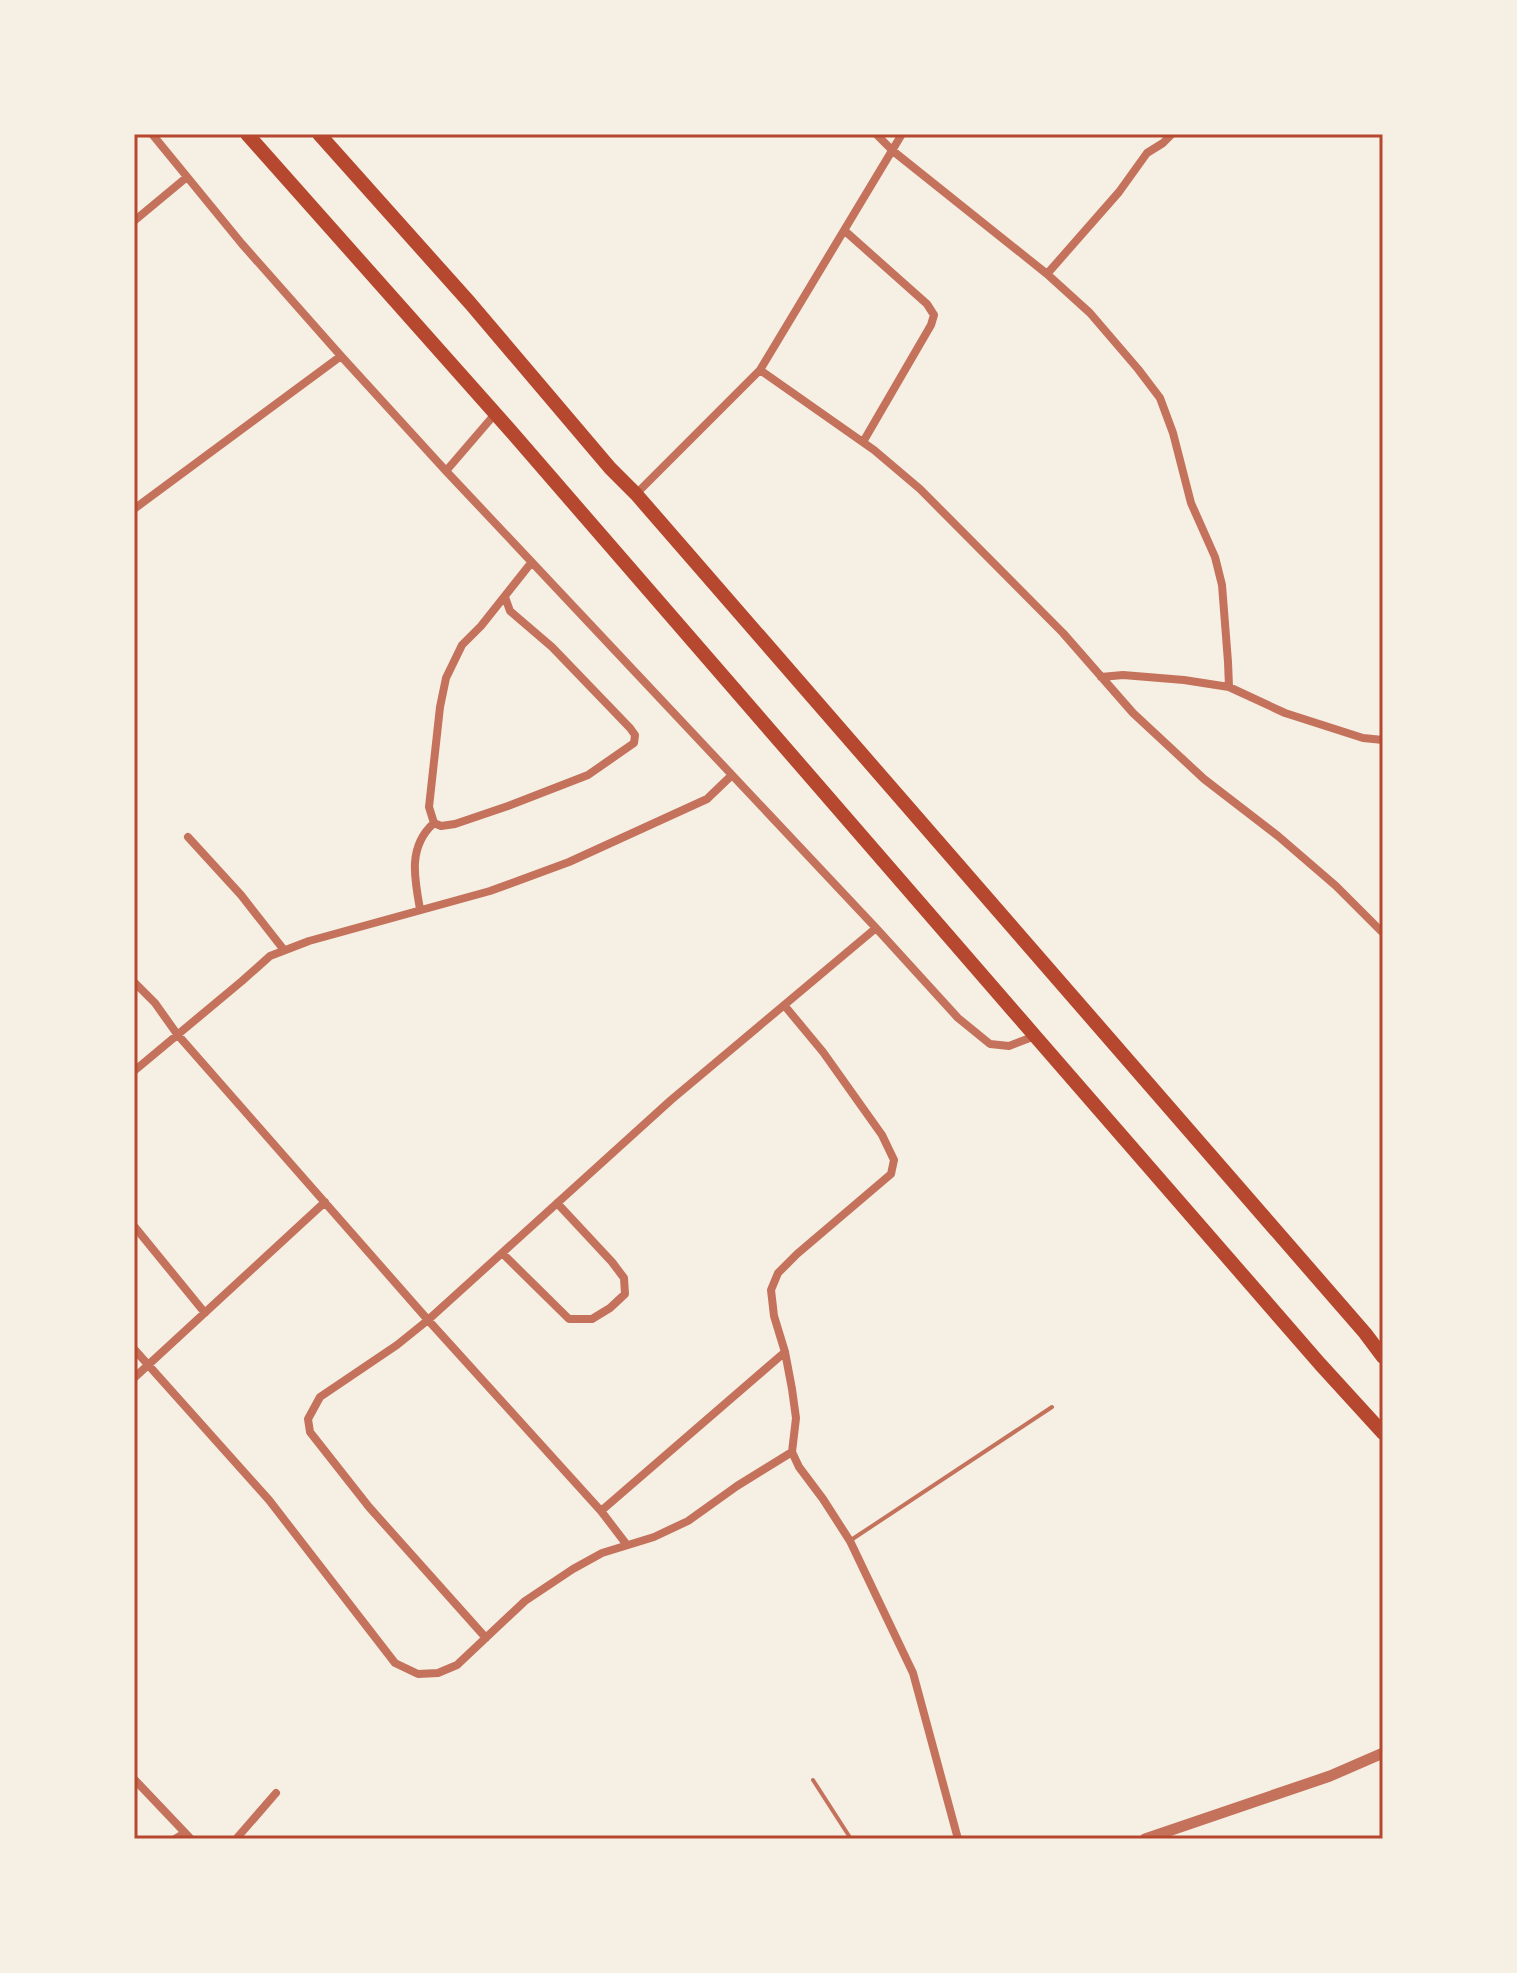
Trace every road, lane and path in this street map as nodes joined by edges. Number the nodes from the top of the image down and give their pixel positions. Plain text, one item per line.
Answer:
1 (152, 134) edge
2 (247, 134) edge
3 (319, 134) edge
4 (876, 134) edge
5 (902, 134) edge
6 (1172, 134) edge
7 (893, 151) junction
8 (187, 177) junction
9 (134, 221) edge
10 (845, 231) junction
11 (1047, 274) junction
12 (341, 356) junction
13 (760, 370) junction
14 (495, 414) junction
15 (863, 442) junction
16 (446, 471) junction
17 (636, 494) junction
18 (134, 509) edge
19 (531, 563) junction
20 (505, 597) junction
21 (1101, 677) junction
22 (1229, 687) junction
23 (1383, 740) edge
24 (732, 775) junction
25 (434, 823) junction
26 (188, 837) dead end
27 (420, 909) junction
28 (876, 928) junction
29 (1383, 933) edge
30 (284, 950) junction
31 (134, 982) edge
32 (784, 1005) junction
33 (177, 1034) junction
34 (1035, 1036) junction
35 (134, 1071) edge
36 (325, 1202) junction
37 (557, 1203) junction
38 (134, 1226) edge
39 (502, 1253) junction
40 (205, 1313) junction
41 (428, 1320) junction
42 (134, 1349) edge
43 (785, 1352) junction
44 (1383, 1357) edge
45 (148, 1366) junction
46 (134, 1378) edge
47 (1052, 1407) dead end
48 (1383, 1433) edge
49 (792, 1452) junction
50 (601, 1511) junction
51 (850, 1541) junction
52 (627, 1545) junction
53 (486, 1638) junction
54 (1383, 1753) edge
55 (134, 1779) edge
56 (813, 1780) dead end
57 (276, 1793) dead end
58 (188, 1836) edge
59 (175, 1839) edge
60 (236, 1839) edge
61 (851, 1839) edge
62 (958, 1839) edge
63 (1145, 1839) edge

1 - 8 street
2 - 14 highway
3 - 17 highway
4 - 7 street
5 - 7 street
6 - 11 street
7 - 10 street
7 - 11 street
8 - 9 street
8 - 12 street
10 - 13 street
10 - 15 street
11 - 22 street
12 - 16 street
12 - 18 street
13 - 15 street
13 - 17 street
14 - 16 street
14 - 34 highway
15 - 21 street
16 - 19 street
17 - 44 highway
19 - 20 street
19 - 24 street
20 - 25 street
20 - 25 street
21 - 22 street
21 - 29 street
22 - 23 street
24 - 27 street
24 - 28 street
25 - 27 street
26 - 30 street
27 - 30 street
28 - 32 street
28 - 34 street
30 - 33 street
31 - 33 street
32 - 37 street
32 - 43 street
33 - 35 street
33 - 36 street
34 - 48 highway
36 - 40 street
36 - 41 street
37 - 39 street
37 - 39 street
38 - 40 street
39 - 41 street
40 - 45 street
41 - 50 street
41 - 53 street
42 - 45 street
43 - 49 street
43 - 50 street
45 - 46 street
45 - 53 street
47 - 51 lane
49 - 51 street
49 - 52 street
50 - 52 street
51 - 62 street
52 - 53 street
54 - 63 street
55 - 58 street
56 - 61 lane
57 - 60 street
58 - 59 street

